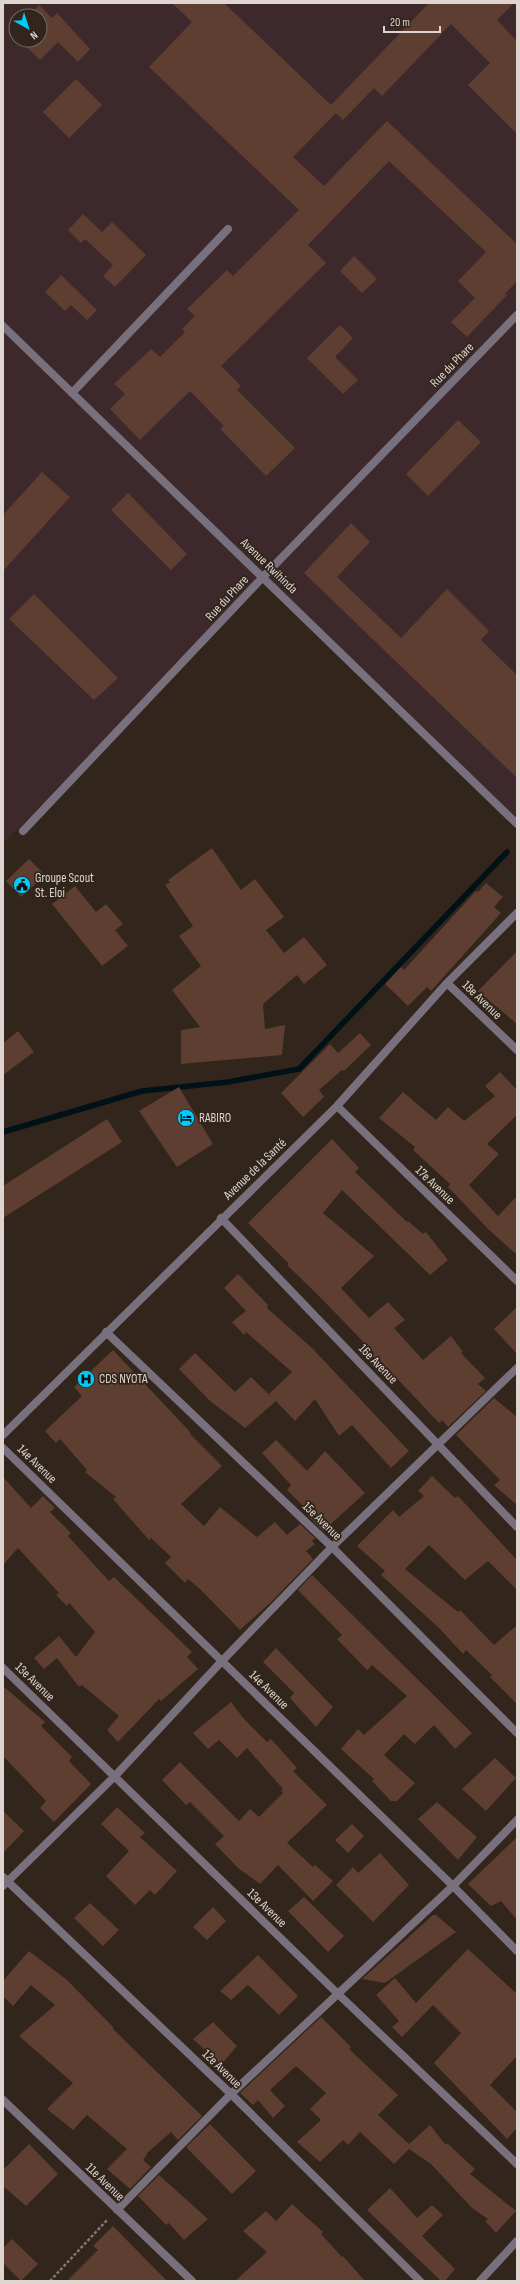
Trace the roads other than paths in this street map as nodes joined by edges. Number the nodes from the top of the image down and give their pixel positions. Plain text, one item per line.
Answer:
1 (228, 229) dead end
2 (517, 315) edge
3 (3, 326) edge
4 (72, 393) junction
5 (263, 577) junction
6 (517, 824) edge
7 (23, 831) dead end
8 (517, 914) edge
9 (447, 983) junction
10 (517, 1050) edge
11 (336, 1106) junction
12 (221, 1218) junction
13 (517, 1281) edge
14 (106, 1332) junction
15 (517, 1368) edge
16 (3, 1435) edge
17 (438, 1444) junction
18 (3, 1448) edge
19 (517, 1527) edge
20 (332, 1547) junction
21 (222, 1660) junction
22 (3, 1668) edge
23 (517, 1733) edge
24 (115, 1776) junction
25 (517, 1820) edge
26 (4, 1882) edge
27 (453, 1886) junction
28 (517, 1951) edge
29 (337, 1993) junction
30 (231, 2094) junction
31 (3, 2100) edge
32 (517, 2164) edge
33 (117, 2210) junction
34 (517, 2241) edge
35 (192, 2281) edge
36 (420, 2281) edge
37 (480, 2281) edge

1 - 4 street
2 - 5 street, Rue du Phare
3 - 4 street, Avenue Rwihinda
4 - 5 street, Avenue Rwihinda
5 - 6 street, Avenue Rwihinda
5 - 7 street, Rue du Phare
8 - 9 street, Avenue de la Santé
9 - 10 street, 18e Avenue
9 - 11 street, Avenue de la Santé
11 - 12 street, Avenue de la Santé
11 - 13 street, 17e Avenue
12 - 14 street, Avenue de la Santé
12 - 17 street, 16e Avenue
14 - 16 street, Avenue de la Santé
14 - 20 street, 15e Avenue
15 - 17 street
17 - 19 street, 16e Avenue
17 - 20 street
18 - 21 street, 14e Avenue
20 - 21 street
20 - 23 street, 15e Avenue
21 - 24 street
21 - 27 street, 14e Avenue
22 - 24 street, 13e Avenue
24 - 26 street
24 - 29 street, 13e Avenue
25 - 27 street
26 - 30 street, 12e Avenue
27 - 28 street, 14e Avenue
27 - 29 street
29 - 30 street
29 - 32 street, 13e Avenue
30 - 33 street
30 - 36 street, 12e Avenue
31 - 33 street, 11e Avenue
33 - 35 street, 11e Avenue
34 - 37 street

